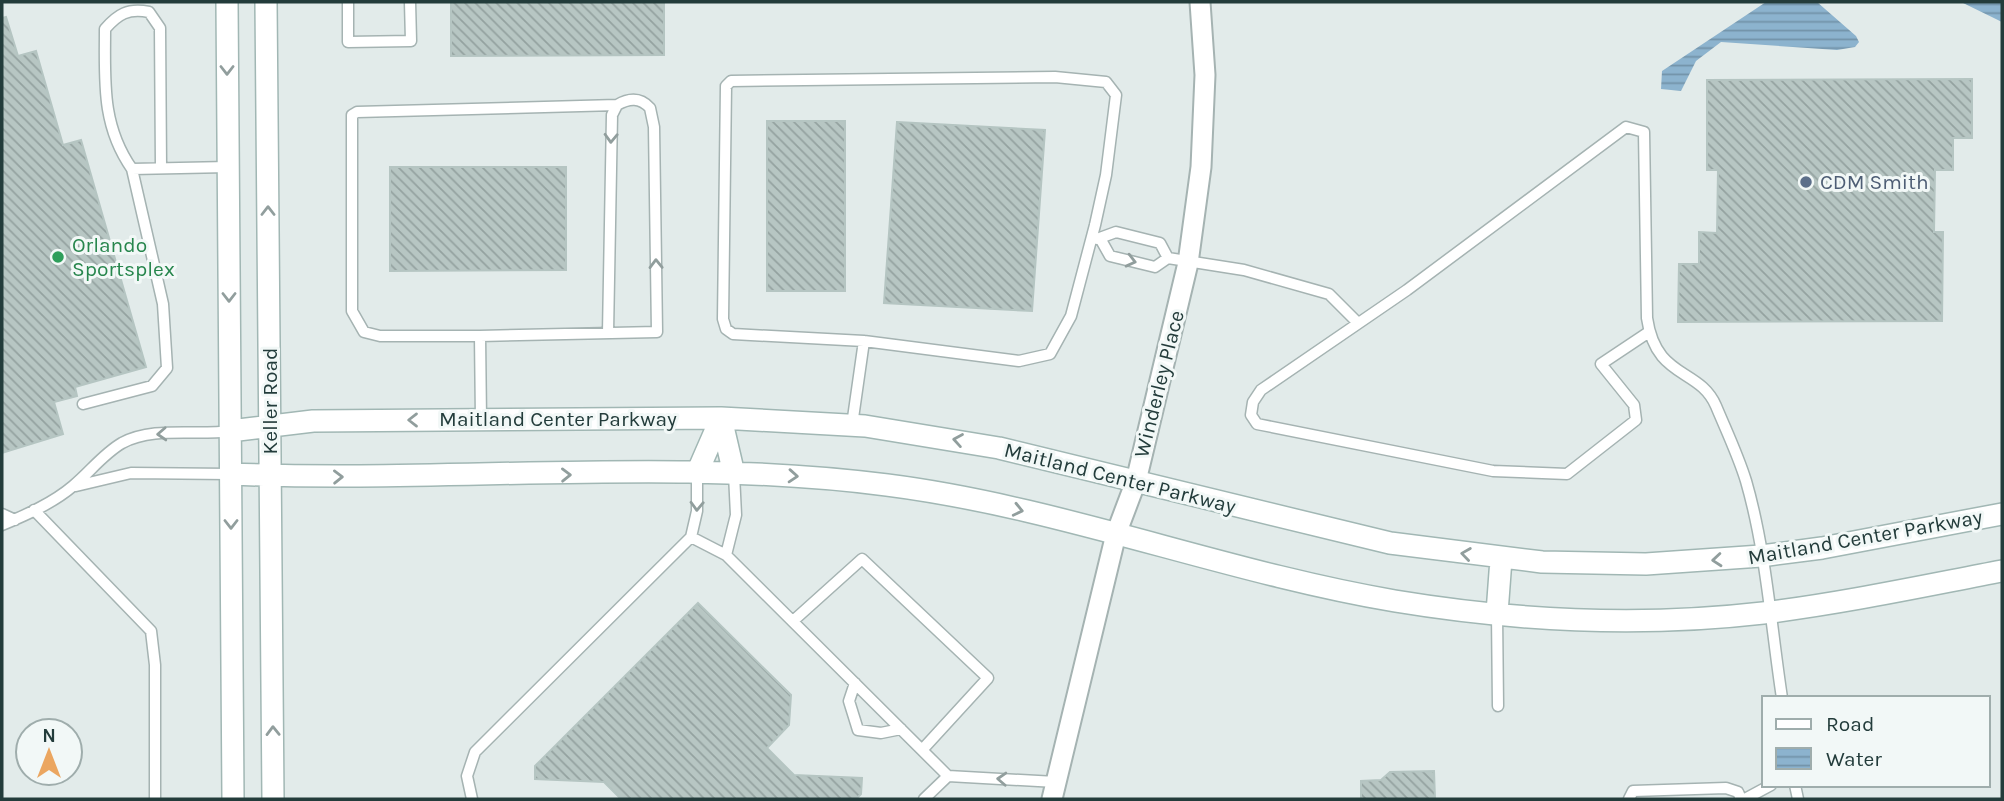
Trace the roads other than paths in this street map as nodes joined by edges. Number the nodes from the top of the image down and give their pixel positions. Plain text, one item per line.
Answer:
1 (227, 2) edge
2 (266, 2) edge
3 (348, 2) edge
4 (410, 2) edge
5 (1200, 2) edge
6 (617, 105) junction
7 (228, 167) junction
8 (161, 168) junction
9 (132, 169) junction
10 (1096, 239) junction
11 (1168, 258) junction
12 (1188, 263) junction
13 (1358, 323) junction
14 (1649, 332) junction
15 (608, 333) junction
16 (480, 336) junction
17 (864, 341) junction
18 (83, 404) dead end
19 (721, 418) junction
20 (481, 420) junction
21 (852, 425) junction
22 (270, 426) junction
23 (230, 431) junction
24 (697, 473) junction
25 (231, 474) junction
26 (734, 474) junction
27 (270, 475) junction
28 (1136, 481) junction
29 (72, 487) junction
30 (34, 510) junction
31 (2, 513) edge
32 (2002, 514) edge
33 (15, 520) junction
34 (2, 525) edge
35 (1116, 534) junction
36 (691, 537) junction
37 (726, 555) junction
38 (1761, 556) junction
39 (1501, 559) junction
40 (2002, 571) edge
41 (1768, 612) junction
42 (1497, 613) junction
43 (793, 621) junction
44 (855, 683) junction
45 (1782, 696) edge
46 (1498, 706) dead end
47 (901, 729) junction
48 (922, 750) junction
49 (948, 776) junction
50 (1767, 787) edge
51 (1054, 791) edge
52 (155, 799) edge
53 (233, 799) edge
54 (273, 799) edge
55 (472, 799) edge
56 (924, 799) edge
57 (1629, 799) edge
58 (1743, 799) edge

1 -> 7 street, Keller Road
22 -> 2 street, Keller Road
3 - 4 lane
5 - 12 street, Winderley Place
6 -> 15 lane
15 -> 6 lane
6 - 16 lane
7 - 8 lane
7 -> 23 street, Keller Road
8 - 9 lane
8 - 9 lane
9 - 18 lane
10 - 11 lane
10 -> 11 lane
10 - 17 lane
10 - 17 lane
11 - 12 lane
12 - 13 lane
12 - 28 street, Winderley Place
13 - 14 lane
13 - 14 lane
14 - 38 lane
15 - 16 lane
16 - 20 lane
17 - 21 lane
19 - 20 street, Maitland Center Parkway
19 - 21 street, Maitland Center Parkway
19 - 24 street
19 - 26 street
20 -> 22 street, Maitland Center Parkway
28 -> 21 street, Maitland Center Parkway
22 - 23 street, Maitland Center Parkway
22 - 27 street, Keller Road
23 - 25 street, Keller Road
23 -> 29 lane
24 - 26 street
27 -> 24 street
24 -> 36 lane
25 - 27 street
25 - 29 lane
25 -> 53 street, Keller Road
26 -> 35 street
26 - 37 lane
54 -> 27 street, Keller Road
28 - 35 street, Winderley Place
39 -> 28 street, Maitland Center Parkway
29 - 30 lane
30 - 33 lane
30 - 52 lane
31 - 33 lane
32 - 38 street, Maitland Center Parkway
33 - 34 lane
35 - 42 street
35 - 51 street, Winderley Place
36 - 37 lane
36 - 55 lane
37 - 43 lane
38 -> 39 street, Maitland Center Parkway
38 - 41 lane
39 - 42 street
40 - 41 street
41 - 42 street
41 - 45 lane
42 - 46 lane
43 - 44 lane
43 - 48 lane
44 - 47 lane
44 - 47 lane
47 - 48 lane
48 - 49 lane
51 -> 49 lane
49 - 56 lane
50 - 58 lane
57 - 58 lane

